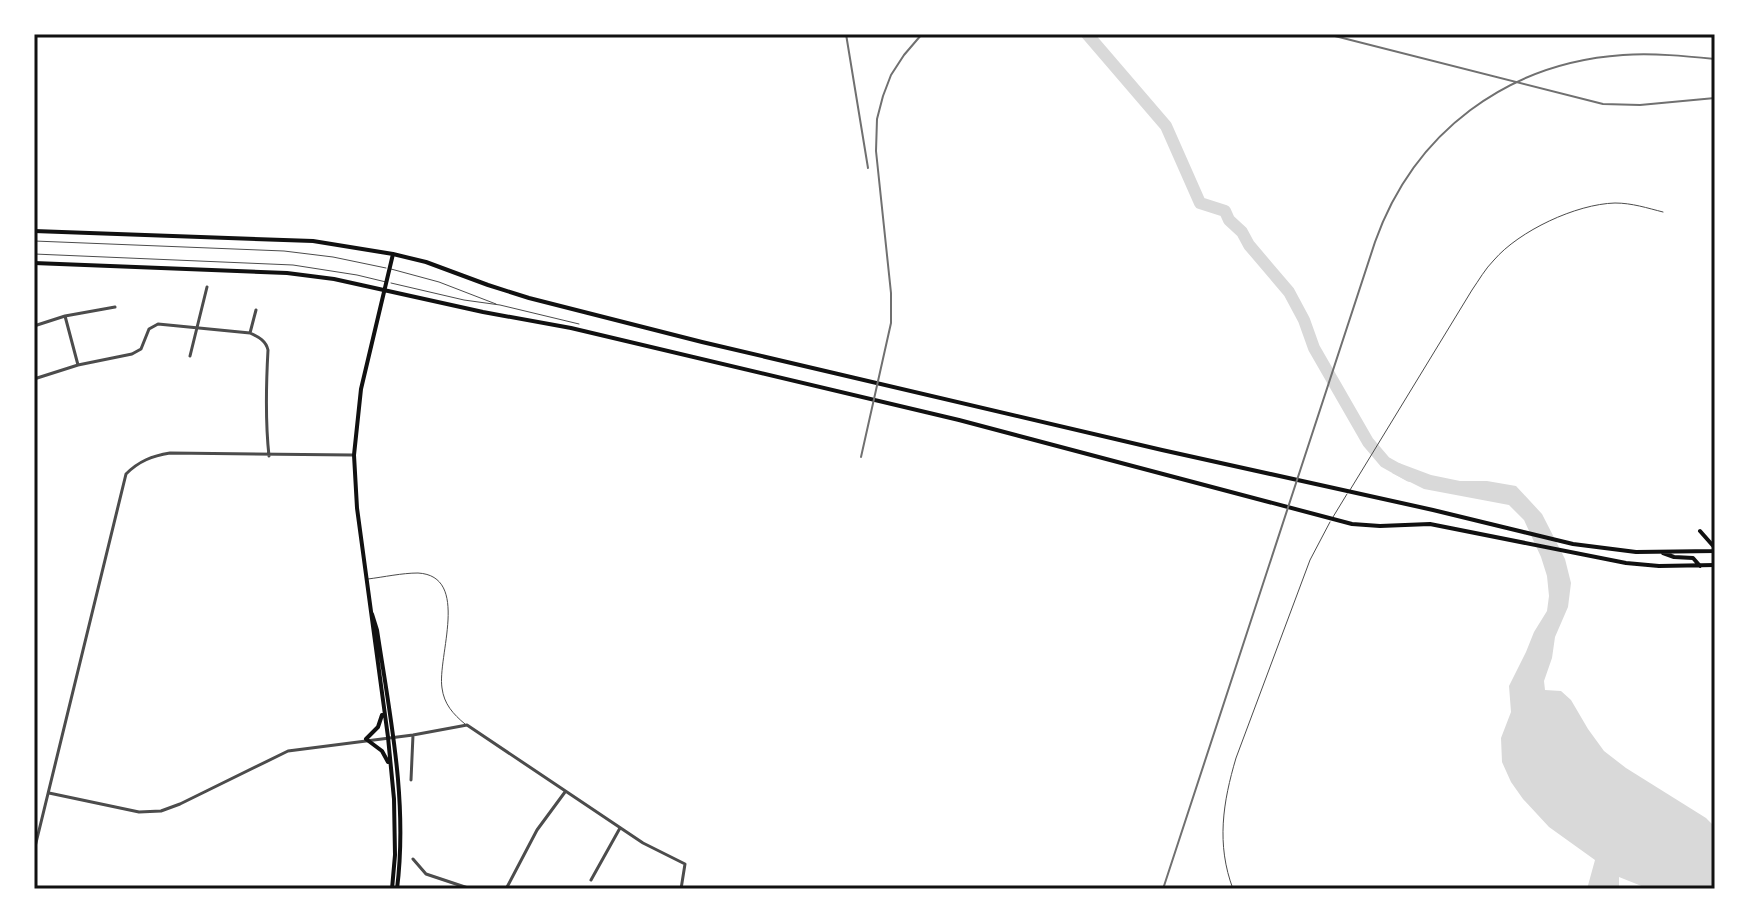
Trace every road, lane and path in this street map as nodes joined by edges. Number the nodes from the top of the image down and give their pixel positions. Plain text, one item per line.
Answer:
1 (1705, 34) edge
2 (1715, 38) edge
3 (1663, 212) dead end
4 (34, 231) edge
5 (34, 241) edge
6 (34, 254) edge
7 (393, 254) junction
8 (34, 263) edge
9 (389, 269) junction
10 (386, 282) junction
11 (207, 287) dead end
12 (384, 289) junction
13 (500, 305) junction
14 (115, 307) dead end
15 (256, 310) dead end
16 (65, 316) junction
17 (579, 324) dead end
18 (34, 326) edge
19 (197, 328) junction
20 (250, 333) junction
21 (190, 356) dead end
22 (78, 365) junction
23 (34, 379) edge
24 (354, 455) junction
25 (269, 456) junction
26 (1700, 531) dead end
27 (1715, 549) edge
28 (1660, 552) junction
29 (1715, 565) edge
30 (1700, 566) junction
31 (367, 579) junction
32 (371, 611) junction
33 (383, 708) junction
34 (467, 725) junction
35 (413, 735) junction
36 (390, 737) junction
37 (366, 739) junction
38 (390, 772) junction
39 (411, 780) dead end
40 (565, 792) junction
41 (49, 793) junction
42 (620, 828) junction
43 (34, 851) edge
44 (413, 859) dead end
45 (591, 880) dead end
46 (394, 889) edge
47 (471, 889) edge
48 (506, 889) edge
49 (681, 889) edge
50 (1233, 889) edge

1 - 2 path
3 - 50 lane
4 - 7 main road
5 - 9 lane
6 - 10 lane
7 - 9 main road
7 - 28 main road
8 - 12 main road
9 - 10 main road
9 - 13 lane
10 - 12 main road
10 - 13 lane
11 - 19 street
12 - 24 main road
12 - 30 main road
13 - 17 lane
14 - 16 street
15 - 20 street
16 - 18 street
16 - 22 street
19 - 20 street
19 - 21 street
19 - 22 street
20 - 25 street
22 - 23 street
24 - 25 street
24 - 31 main road
25 - 41 street
26 - 27 main road
27 - 28 main road
28 - 30 main road
29 - 30 main road
31 - 32 main road
31 - 34 lane
32 - 33 main road
32 - 36 main road
33 - 36 main road
33 - 37 main road
34 - 35 street
34 - 40 street
35 - 36 street
35 - 39 street
36 - 37 street
36 - 38 main road
36 - 46 main road
37 - 38 main road
37 - 41 street
38 - 46 main road
40 - 42 street
40 - 48 street
41 - 43 street
42 - 45 street
42 - 49 street
44 - 47 street

